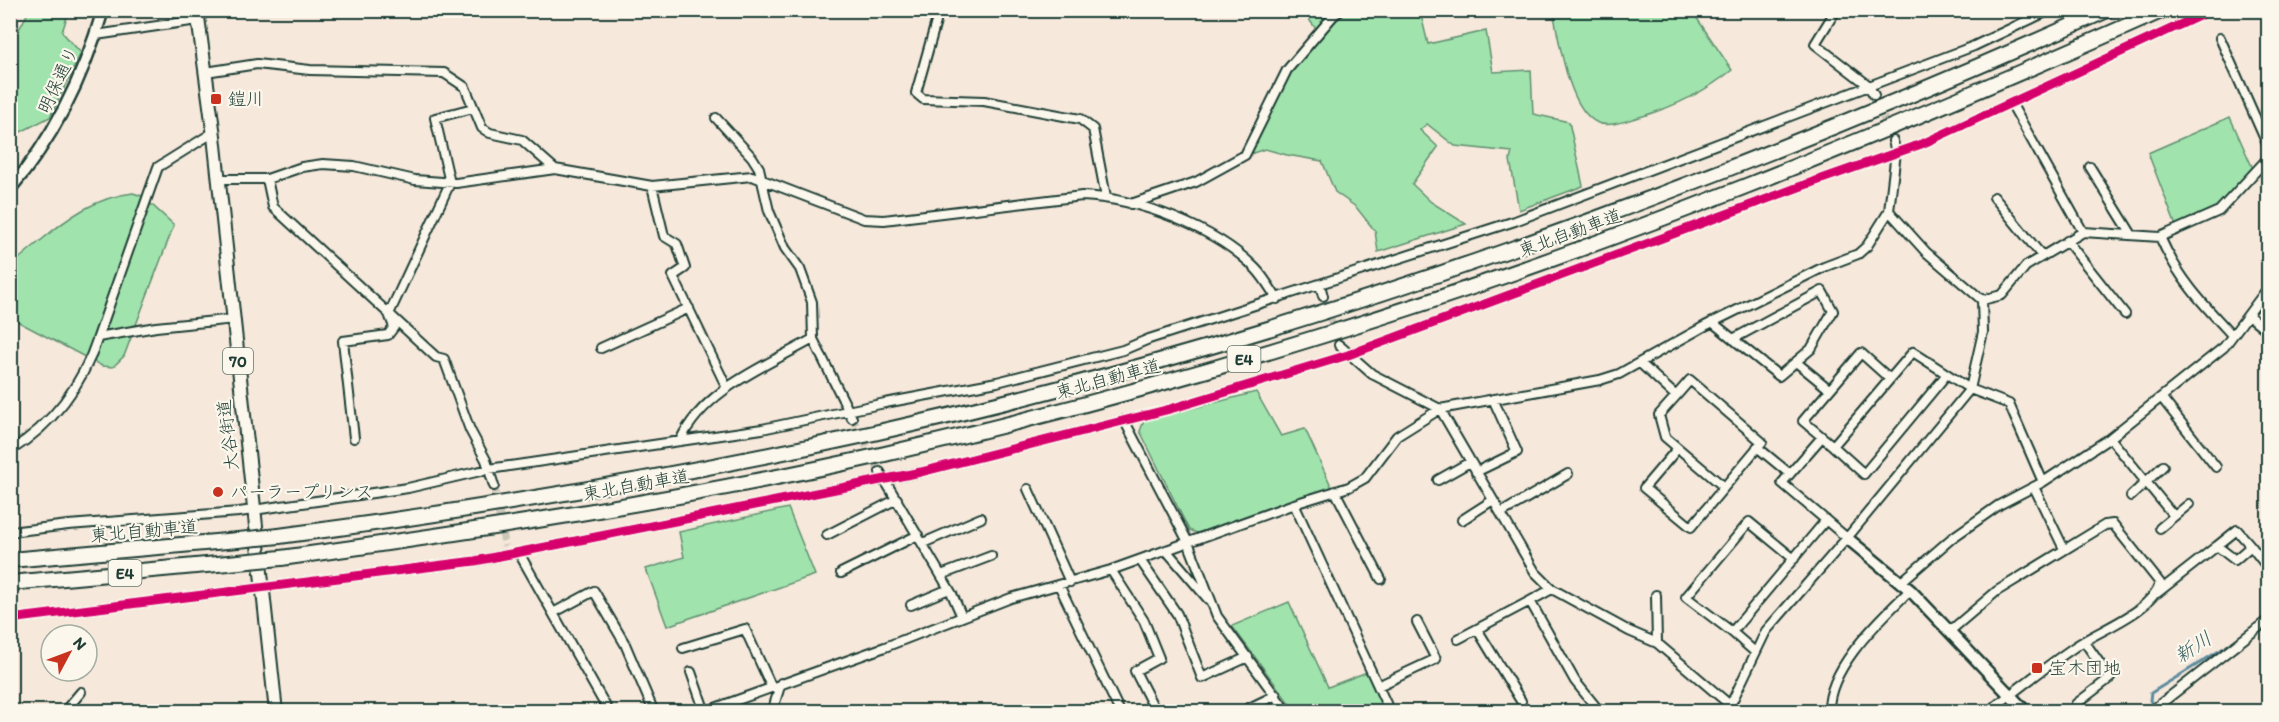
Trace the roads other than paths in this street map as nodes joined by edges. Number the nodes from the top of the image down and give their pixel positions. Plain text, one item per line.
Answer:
1 (104, 10) edge
2 (936, 10) edge
3 (1341, 10) edge
4 (1836, 10) edge
5 (2050, 10) edge
6 (2107, 10) edge
7 (2163, 10) edge
8 (2212, 10) edge
9 (198, 15) edge
10 (96, 34) junction
11 (2220, 38) dead end
12 (206, 72) junction
13 (1868, 85) junction
14 (1874, 95) tunnel mouth
15 (2011, 103) junction
16 (473, 108) junction
17 (716, 118) dead end
18 (214, 132) junction
19 (1893, 141) tunnel mouth
20 (2268, 146) edge
21 (1896, 152) junction
22 (2268, 158) edge
23 (2090, 167) dead end
24 (555, 169) junction
25 (219, 179) junction
26 (267, 179) junction
27 (761, 179) junction
28 (450, 183) junction
29 (652, 186) junction
30 (10, 189) edge
31 (1106, 197) junction
32 (1994, 197) dead end
33 (1131, 204) junction
34 (1889, 211) junction
35 (2083, 232) junction
36 (2132, 235) junction
37 (2160, 237) junction
38 (2067, 241) junction
39 (2042, 256) junction
40 (1320, 285) junction
41 (2268, 288) edge
42 (1323, 296) tunnel mouth
43 (1277, 299) junction
44 (1982, 300) junction
45 (689, 308) junction
46 (389, 314) junction
47 (2125, 314) dead end
48 (2248, 315) junction
49 (235, 319) junction
50 (1712, 322) junction
51 (2268, 332) edge
52 (2232, 335) junction
53 (98, 338) junction
54 (813, 339) junction
55 (1733, 339) junction
56 (1339, 345) tunnel mouth
57 (601, 348) dead end
58 (1348, 355) junction
59 (1796, 362) junction
60 (1640, 363) junction
61 (1947, 374) junction
62 (1890, 380) junction
63 (727, 388) junction
64 (1829, 389) junction
65 (1970, 389) junction
66 (1676, 396) junction
67 (2161, 398) junction
68 (1493, 399) junction
69 (1440, 409) junction
70 (850, 414) junction
71 (1125, 420) junction
72 (1822, 437) junction
73 (354, 438) dead end
74 (2110, 438) junction
75 (680, 441) junction
76 (1833, 446) junction
77 (1757, 447) junction
78 (1677, 448) junction
79 (10, 451) edge
80 (1470, 462) junction
81 (2163, 466) dead end
82 (2216, 467) dead end
83 (489, 469) junction
84 (880, 471) tunnel mouth
85 (1476, 472) junction
86 (1568, 474) dead end
87 (1790, 474) junction
88 (885, 479) junction
89 (1438, 480) dead end
90 (2043, 482) junction
91 (2146, 482) junction
92 (494, 486) tunnel mouth
93 (1724, 487) junction
94 (2034, 487) junction
95 (1028, 489) dead end
96 (1335, 491) junction
97 (2131, 496) dead end
98 (897, 499) junction
99 (1493, 500) junction
100 (1294, 504) junction
101 (2189, 504) dead end
102 (255, 510) junction
103 (1501, 513) junction
104 (2174, 516) junction
105 (981, 518) dead end
106 (1462, 520) dead end
107 (1826, 520) junction
108 (2160, 528) dead end
109 (10, 532) edge
110 (827, 535) dead end
111 (918, 535) junction
112 (1848, 538) junction
113 (1188, 542) junction
114 (923, 543) junction
115 (2217, 546) junction
116 (2251, 546) junction
117 (2064, 549) junction
118 (1166, 550) junction
119 (519, 553) junction
120 (991, 556) dead end
121 (1794, 559) junction
122 (10, 560) edge
123 (1140, 560) junction
124 (2268, 568) edge
125 (1111, 570) junction
126 (841, 573) dead end
127 (941, 575) junction
128 (1381, 579) dead end
129 (1070, 582) junction
130 (10, 583) edge
131 (1900, 583) junction
132 (1059, 585) junction
133 (264, 587) junction
134 (949, 589) junction
135 (1552, 589) junction
136 (1910, 590) junction
137 (2157, 593) junction
138 (1656, 595) dead end
139 (1530, 601) junction
140 (911, 605) dead end
141 (1213, 605) junction
142 (553, 613) junction
143 (962, 617) junction
144 (10, 619) edge
145 (2268, 621) edge
146 (1417, 622) dead end
147 (1477, 629) junction
148 (1950, 631) junction
149 (1732, 632) junction
150 (1458, 639) dead end
151 (2084, 641) junction
152 (1657, 643) junction
153 (683, 648) dead end
154 (1755, 652) junction
155 (1248, 657) junction
156 (691, 672) dead end
157 (781, 683) junction
158 (771, 686) junction
159 (1378, 686) junction
160 (81, 692) dead end
161 (1276, 695) junction
162 (2010, 695) junction
163 (1521, 701) dead end
164 (1728, 708) edge
165 (64, 711) edge
166 (276, 711) edge
167 (609, 711) edge
168 (654, 711) edge
169 (705, 711) edge
170 (772, 711) edge
171 (1120, 711) edge
172 (1156, 711) edge
173 (1241, 711) edge
174 (1287, 711) edge
175 (1390, 711) edge
176 (1600, 711) edge
177 (1829, 711) edge
178 (1988, 711) edge
179 (2026, 711) edge
180 (2082, 711) edge
181 (2150, 711) edge

1 - 10 street, 明保通り
2 - 31 street
3 - 33 street
4 - 13 street
5 - 13 street
6 - 122 highway, 東北自動車道 / E4, bridge
7 - 130 highway, 東北自動車道 / E4, bridge
8 - 15 street
9 - 10 street
9 - 12 main road, 大谷街道 / 70
10 - 30 street, 明保通り
11 - 20 street
12 - 16 street
12 - 18 main road, 大谷街道 / 70
13 - 14 street
13 - 40 street
15 - 21 street
15 - 35 street
16 - 24 street
16 - 28 street
17 - 27 street
18 - 25 main road, 大谷街道 / 70
18 - 53 street
19 - 21 street
21 - 34 street
21 - 58 street
22 - 37 street
23 - 36 street
24 - 28 street
24 - 29 street
25 - 26 street
25 - 49 main road, 大谷街道 / 70
26 - 28 street
26 - 46 street
27 - 29 street
27 - 31 street
27 - 54 street
28 - 46 street
29 - 45 street
31 - 33 street
32 - 39 street
33 - 43 street
34 - 44 street
34 - 50 street
35 - 36 street
35 - 38 street
36 - 37 street
37 - 52 street
38 - 39 street
38 - 47 street
39 - 44 street
40 - 42 street
40 - 43 street
41 - 48 street
43 - 70 street
44 - 65 street
45 - 57 street
45 - 63 street
46 - 73 street
46 - 83 street
48 - 51 street
48 - 52 street
49 - 53 street
49 - 102 main road, 大谷街道 / 70
50 - 55 street
50 - 60 street
52 - 67 street
53 - 79 street
54 - 63 street
54 - 70 street
55 - 59 street
55 - 59 street
56 - 58 street
58 - 69 street
58 - 71 street
59 - 64 street
60 - 66 street
60 - 68 street
61 - 62 street
61 - 65 street
61 - 76 street
62 - 64 street
62 - 76 street
63 - 75 street
64 - 72 street
65 - 90 street
65 - 112 street
66 - 77 street
66 - 78 street
67 - 74 street
67 - 82 street
68 - 69 street
68 - 85 street
69 - 80 street
69 - 96 street
70 - 75 street
71 - 88 street
71 - 113 street
72 - 76 street
72 - 87 street
74 - 90 street
74 - 91 street
75 - 83 street
77 - 87 street
77 - 93 street
78 - 93 street
78 - 93 street
80 - 85 street
80 - 89 street
81 - 91 street
83 - 92 street
83 - 102 street
84 - 88 street
85 - 99 street
86 - 103 street
87 - 107 street
88 - 98 street
88 - 119 street
90 - 94 street
91 - 97 street
91 - 104 street
94 - 117 street
94 - 131 street
95 - 129 street
96 - 100 street
96 - 128 street
98 - 110 street
98 - 111 street
99 - 103 street
99 - 106 street
100 - 113 street
100 - 159 street
101 - 104 street
102 - 109 street
102 - 133 main road, 大谷街道 / 70
103 - 135 street
104 - 108 street
105 - 114 street
107 - 112 street
107 - 121 street
111 - 114 street
111 - 126 street
112 - 131 street
112 - 154 street
113 - 118 street
113 - 141 street
114 - 127 street
115 - 116 street
115 - 116 street
115 - 137 street
116 - 124 street
117 - 137 street
117 - 148 street
118 - 123 street
118 - 141 street
119 - 133 street
119 - 142 street
120 - 127 street
121 - 149 street
121 - 149 street
123 - 125 street
123 - 155 street
125 - 129 street
125 - 172 street
127 - 134 street
129 - 132 street
131 - 136 street
132 - 143 street
132 - 171 street
133 - 144 street
133 - 166 main road, 大谷街道 / 70
134 - 140 street
134 - 143 street
135 - 139 street
135 - 152 street
136 - 148 street
136 - 177 street
137 - 151 street
138 - 152 street
139 - 147 street
139 - 176 street
141 - 155 street
142 - 167 street
142 - 168 street
143 - 157 street
145 - 181 street
146 - 159 street
147 - 150 street
147 - 163 street
148 - 162 street
149 - 154 street
151 - 162 street
151 - 180 street
152 - 164 street
153 - 158 street
154 - 164 street
155 - 161 street
156 - 169 street
157 - 158 street
157 - 170 street
158 - 169 street
159 - 175 street
160 - 165 street
161 - 173 street
161 - 174 street
162 - 178 street
162 - 179 street

